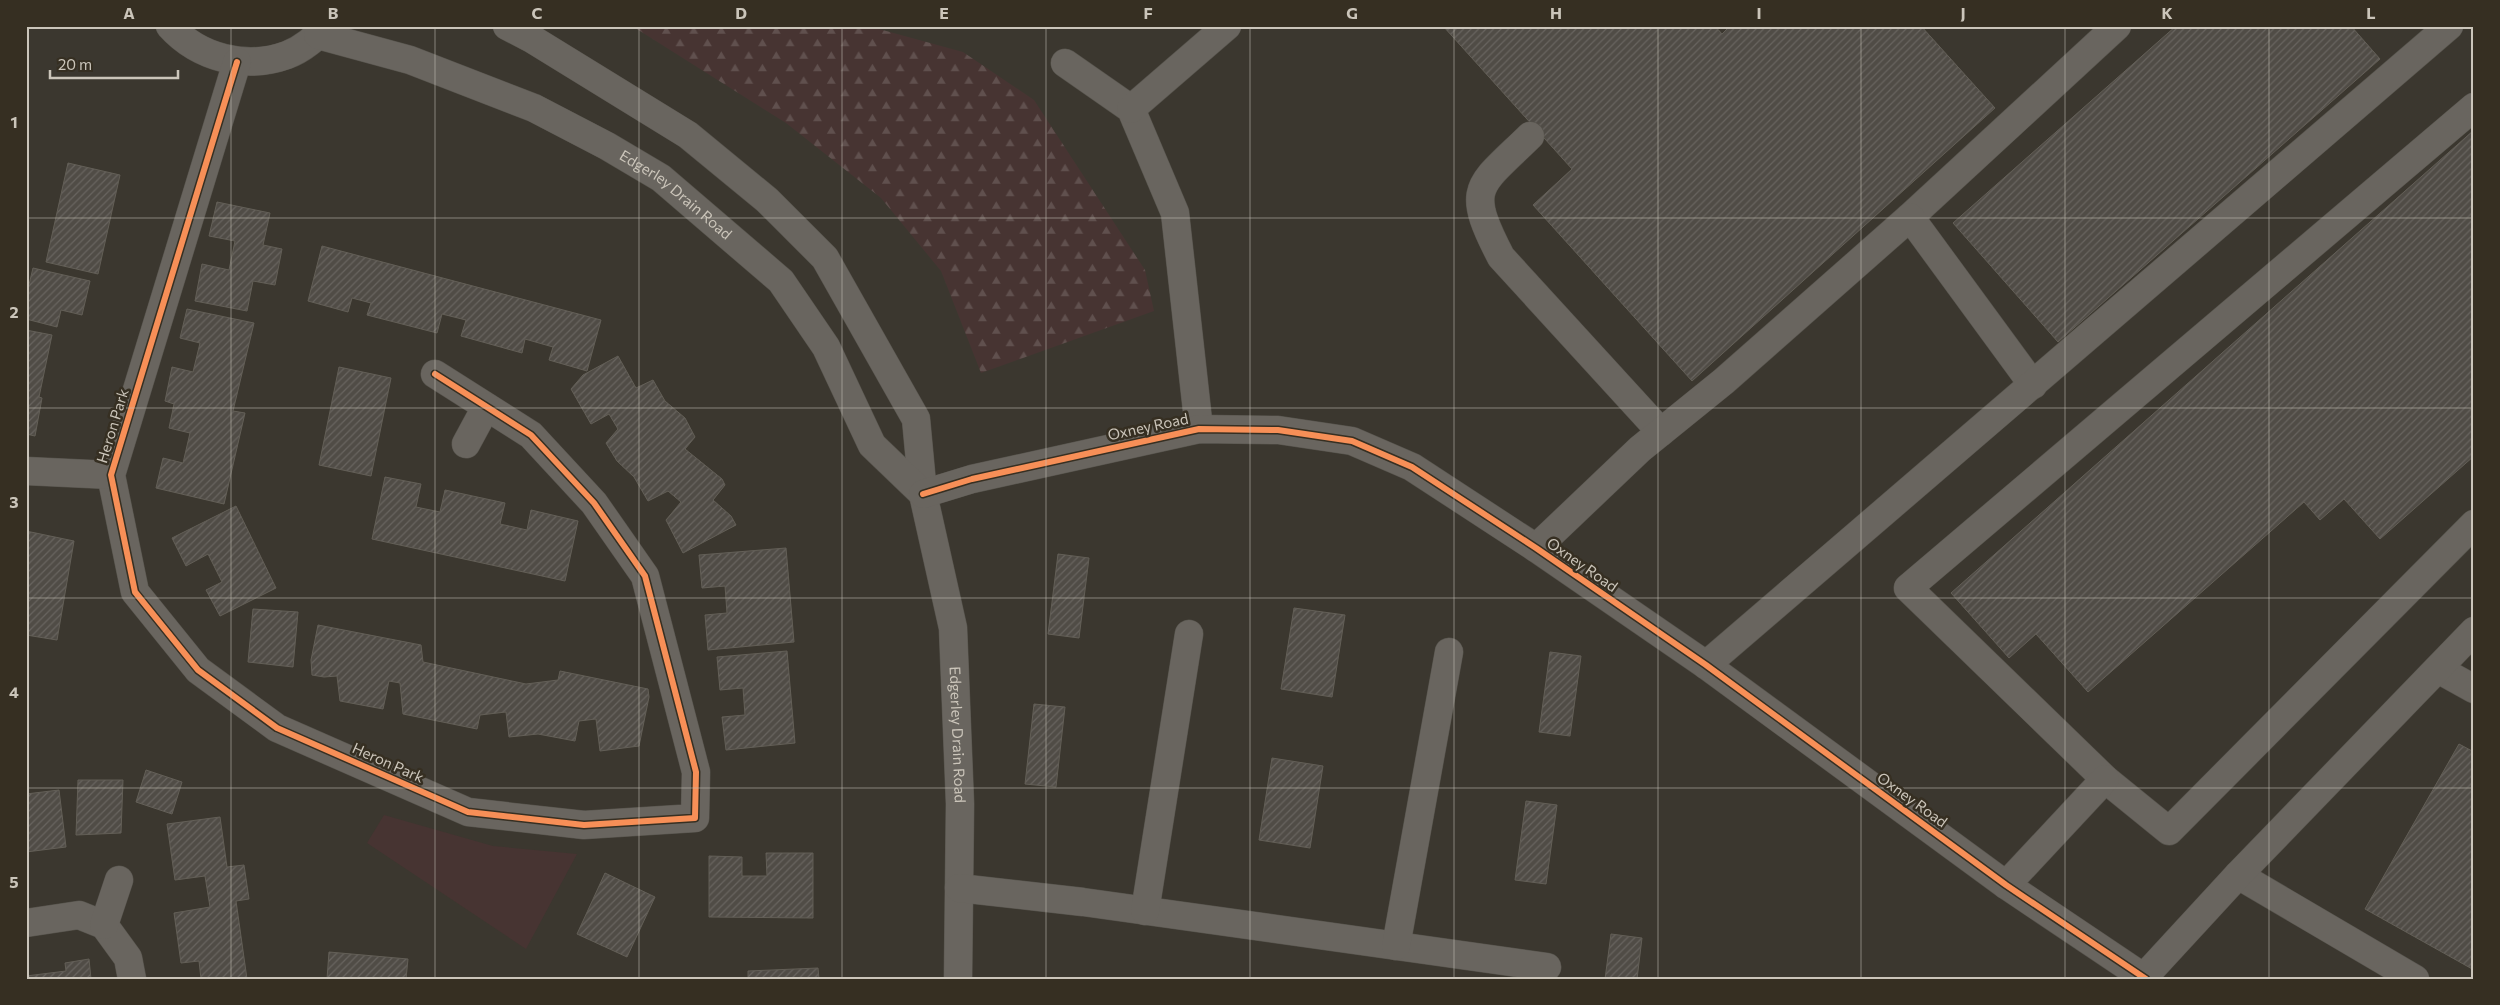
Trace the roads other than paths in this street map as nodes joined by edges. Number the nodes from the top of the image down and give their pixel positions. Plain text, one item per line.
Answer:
1 (170, 26) edge
2 (507, 26) edge
3 (1227, 26) edge
4 (2117, 26) edge
5 (2449, 26) edge
6 (322, 31) edge
7 (237, 62) junction
8 (1065, 63) dead end
9 (2474, 107) edge
10 (1131, 109) junction
11 (1530, 136) dead end
12 (1910, 217) junction
13 (435, 374) dead end
14 (2033, 385) junction
15 (486, 407) junction
16 (1199, 429) junction
17 (1661, 432) junction
18 (466, 444) dead end
19 (26, 471) edge
20 (111, 475) junction
21 (923, 494) junction
22 (2474, 524) edge
23 (1536, 548) junction
24 (2474, 631) edge
25 (1189, 634) dead end
26 (1449, 652) dead end
27 (1706, 665) junction
28 (2438, 669) junction
29 (2474, 689) edge
30 (2105, 779) junction
31 (2238, 875) junction
32 (119, 880) dead end
33 (2006, 884) junction
34 (959, 888) junction
35 (1145, 911) junction
36 (26, 922) edge
37 (104, 925) junction
38 (1396, 946) junction
39 (1547, 968) dead end
40 (2145, 978) edge
41 (132, 979) edge
42 (958, 979) edge
43 (2415, 979) edge

1 - 7 street
2 - 21 street, Edgerley Drain Road
3 - 10 street
4 - 12 street
5 - 14 street
6 - 7 street
6 - 21 street, Edgerley Drain Road
7 - 20 street, Heron Park
8 - 10 street
9 - 30 street
10 - 16 street
11 - 17 street
12 - 14 street
12 - 17 street
13 - 15 street, Heron Park
14 - 27 street
15 - 18 street
15 - 20 street, Heron Park
16 - 21 street, Oxney Road
16 - 23 street, Oxney Road
17 - 23 street
19 - 20 street, Heron Park
21 - 34 street, Edgerley Drain Road
22 - 30 street
23 - 27 street, Oxney Road
24 - 28 street
25 - 35 street
26 - 38 street
27 - 33 street, Oxney Road
28 - 29 street
28 - 31 street
30 - 33 street
31 - 40 street
31 - 43 street
32 - 37 street
33 - 40 street, Oxney Road
34 - 35 street
34 - 42 street, Edgerley Drain Road
35 - 38 street
36 - 37 street
37 - 41 street
38 - 39 street

